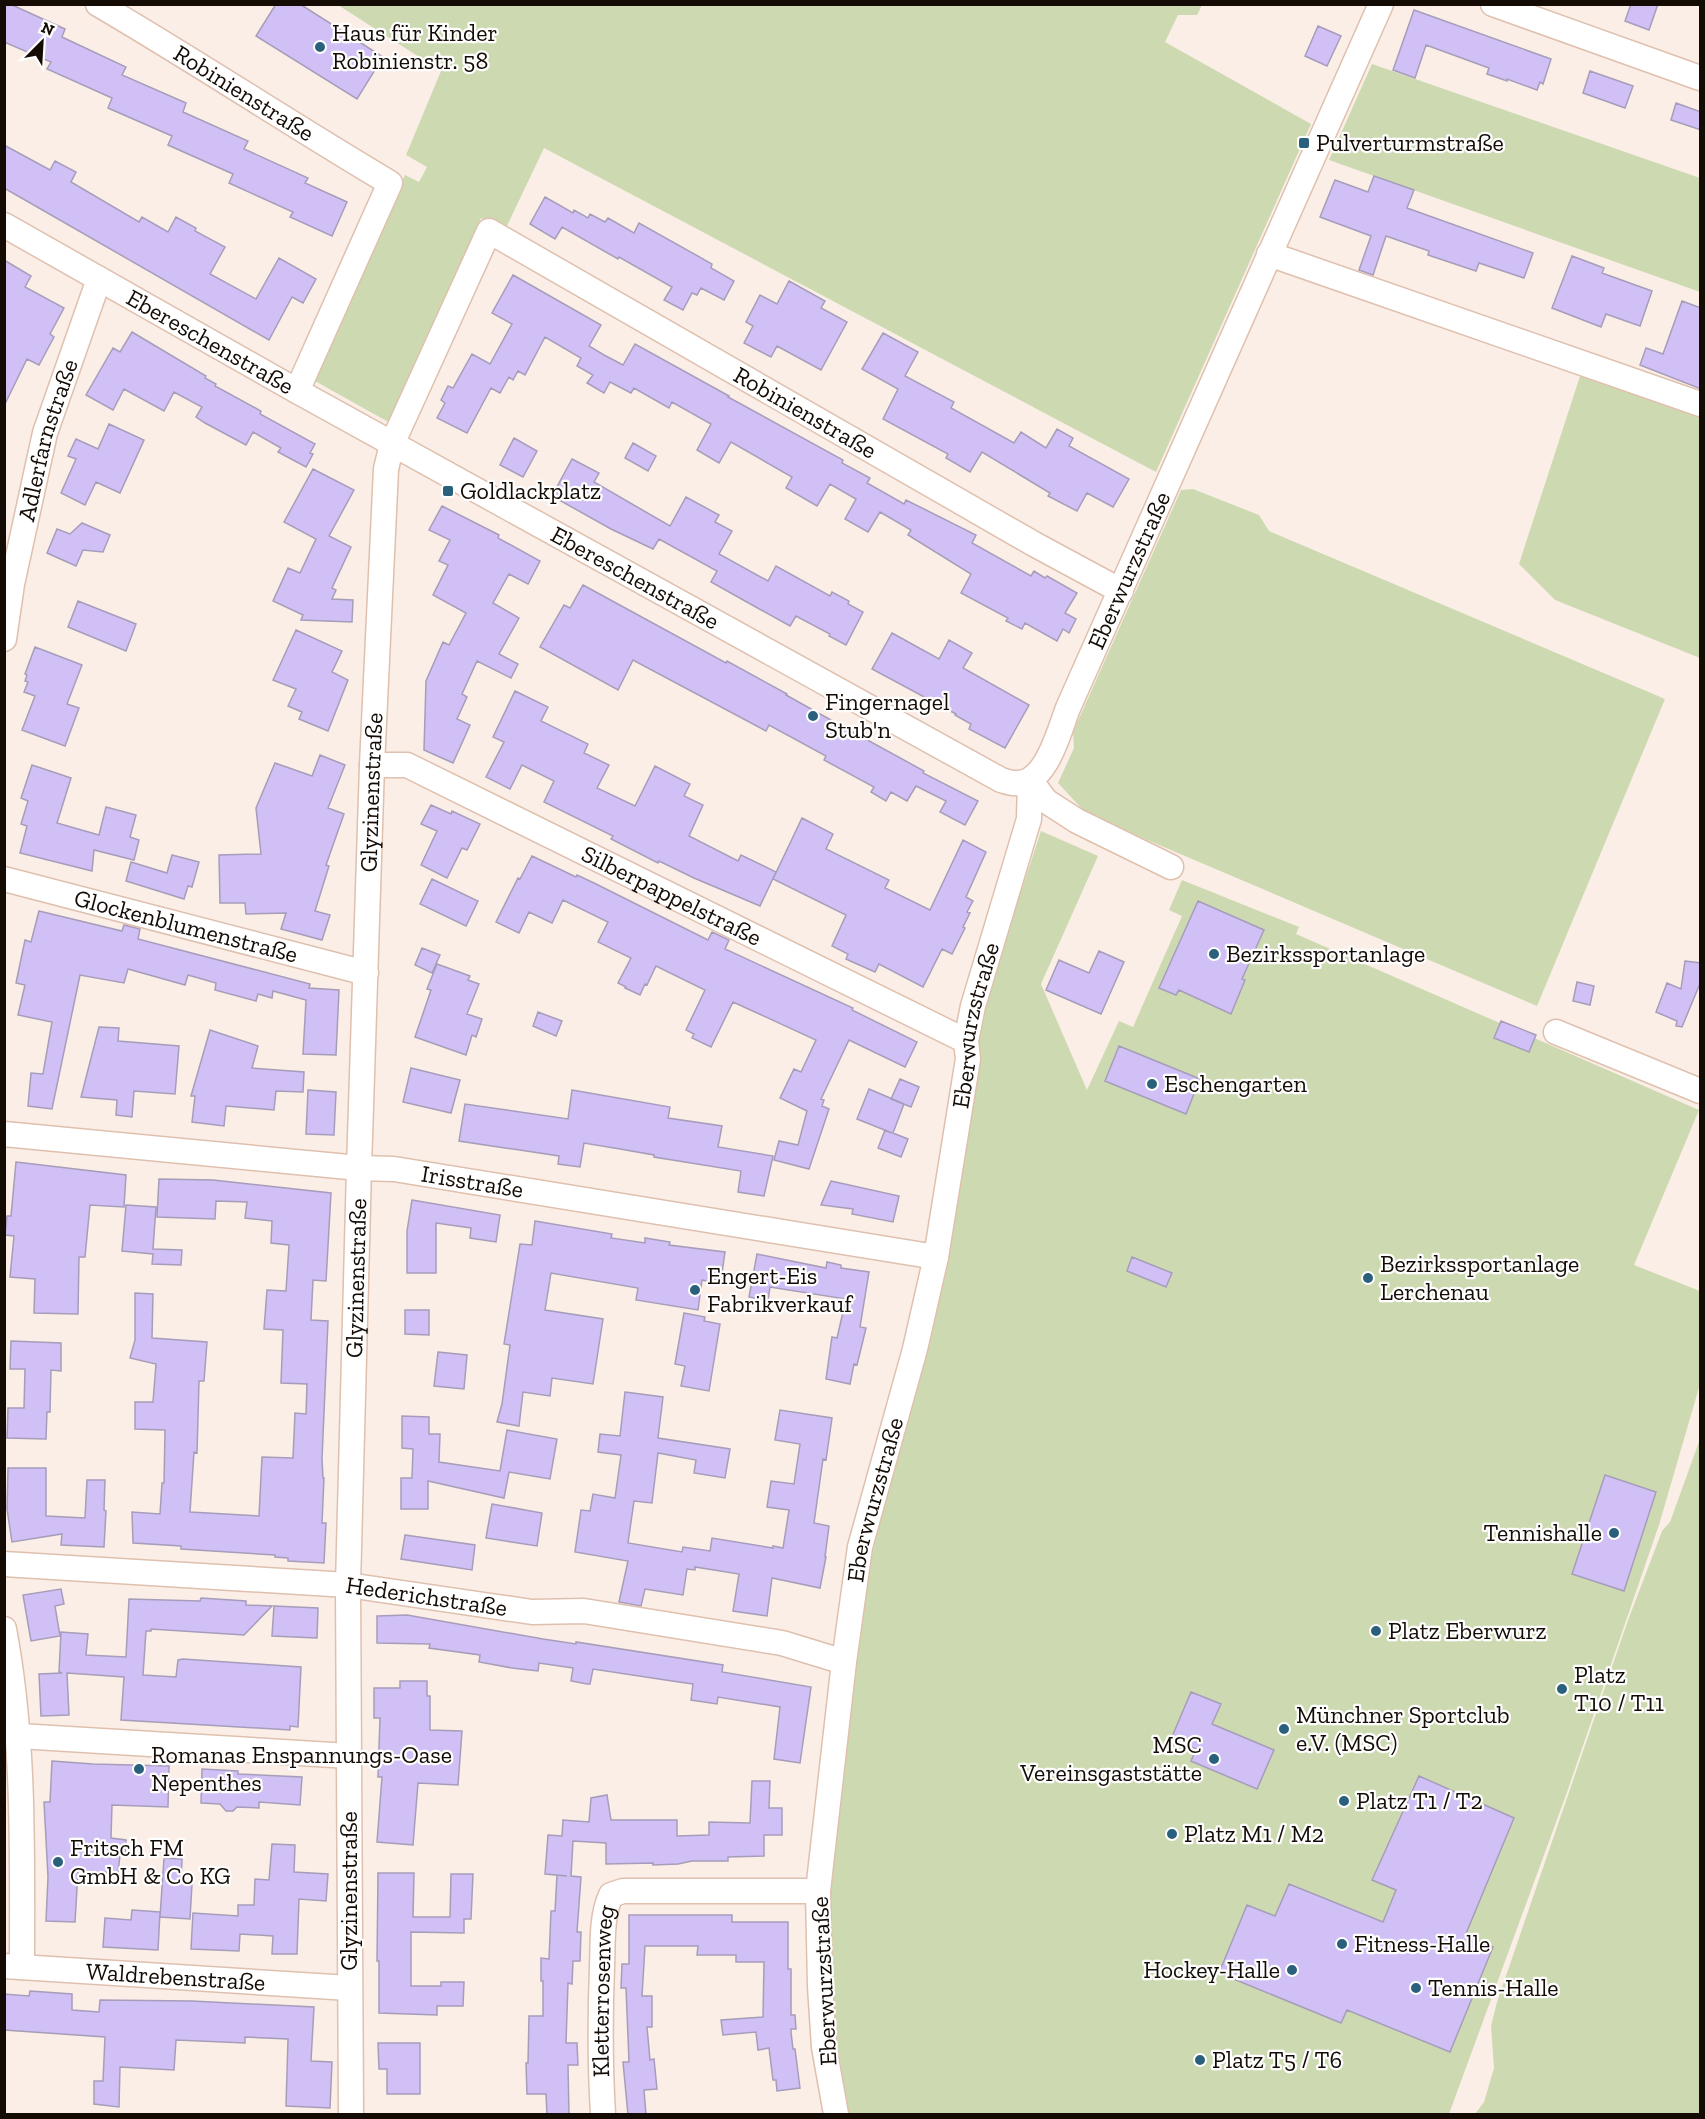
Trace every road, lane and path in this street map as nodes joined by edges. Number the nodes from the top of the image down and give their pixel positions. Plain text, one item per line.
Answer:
1 (98, 4) edge
2 (1381, 4) edge
3 (1492, 4) edge
4 (1701, 78) edge
5 (4, 225) edge
6 (1269, 255) junction
7 (99, 279) junction
8 (297, 391) junction
9 (1701, 404) edge
10 (393, 444) junction
11 (1121, 591) junction
12 (4, 639) edge
13 (372, 765) junction
14 (1030, 780) junction
15 (1171, 867) dead end
16 (4, 879) edge
17 (366, 973) junction
18 (1556, 1032) dead end
19 (966, 1041) junction
20 (1701, 1091) edge
21 (4, 1134) edge
22 (358, 1168) junction
23 (936, 1257) junction
24 (4, 1564) edge
25 (348, 1585) junction
26 (4, 1629) edge
27 (844, 1662) junction
28 (19, 1736) junction
29 (349, 1756) junction
30 (818, 1892) junction
31 (13, 1966) edge
32 (349, 1988) junction
33 (351, 2115) edge
34 (603, 2115) edge
35 (836, 2115) edge

1 - 8 street, Robinienstraße
2 - 6 street, Eberwurzstraße
3 - 4 street
5 - 7 street, Ebereschenstraße
6 - 9 street
6 - 11 street, Eberwurzstraße
7 - 8 street, Ebereschenstraße
7 - 12 street, Adlerfarnstraße
8 - 10 street, Ebereschenstraße
10 - 11 street, Robinienstraße
10 - 13 street, Glyzinenstraße
10 - 14 street, Ebereschenstraße
11 - 14 street, Eberwurzstraße
13 - 17 street, Glyzinenstraße
13 - 19 street, Silberpappelstraße
14 - 15 street
14 - 19 street, Eberwurzstraße
16 - 17 street, Glockenblumenstraße
17 - 22 street, Glyzinenstraße
18 - 20 street
19 - 23 street, Eberwurzstraße
21 - 22 street, Irisstraße
22 - 23 street, Irisstraße
22 - 25 street, Glyzinenstraße
23 - 27 street, Eberwurzstraße
24 - 25 street, Hederichstraße
25 - 27 street, Hederichstraße
25 - 29 street, Glyzinenstraße
26 - 28 street
27 - 30 street, Eberwurzstraße
28 - 29 street
28 - 31 street
29 - 32 street, Glyzinenstraße
30 - 34 street, Kletterrosenweg
30 - 35 street, Eberwurzstraße
31 - 32 street, Waldrebenstraße
32 - 33 street, Glyzinenstraße

